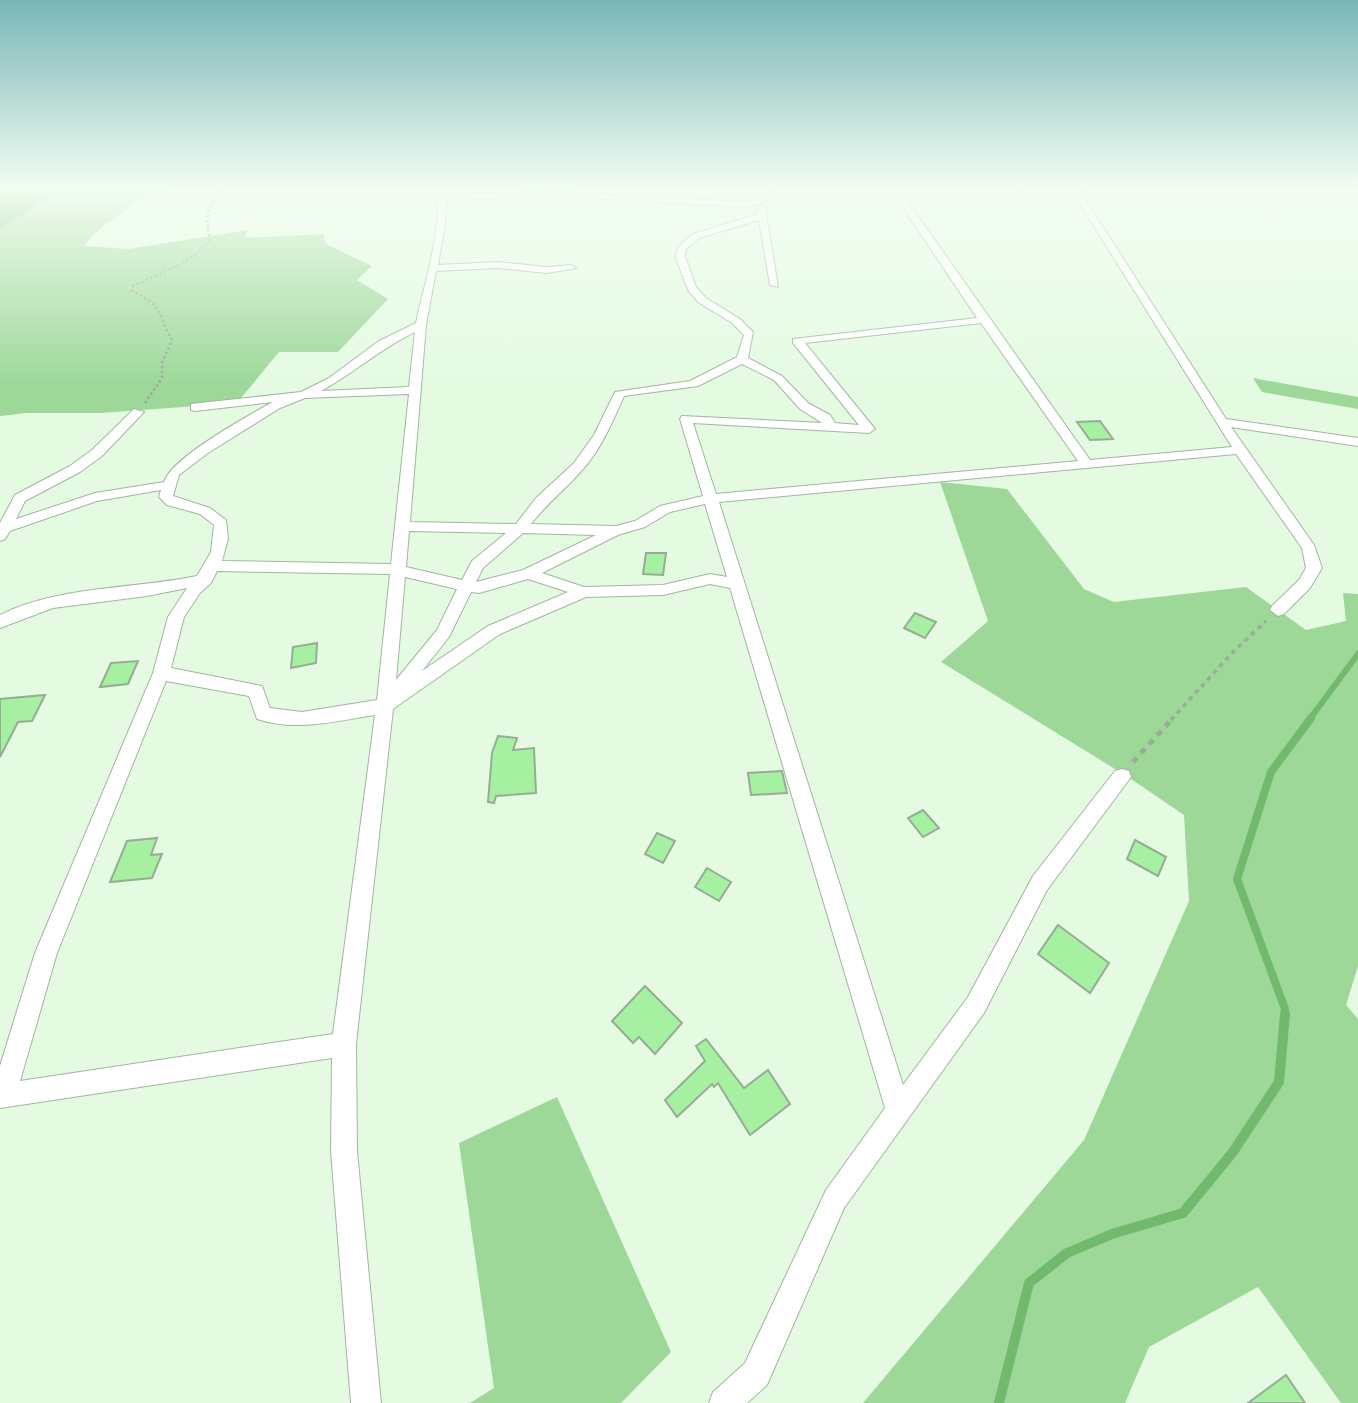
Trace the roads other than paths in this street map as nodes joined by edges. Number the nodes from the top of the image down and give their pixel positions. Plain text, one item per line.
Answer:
1 (435, 253) edge
2 (681, 253) edge
3 (769, 253) edge
4 (939, 253) edge
5 (1116, 253) edge
6 (434, 268) junction
7 (571, 268) dead end
8 (775, 285) dead end
9 (984, 320) junction
10 (421, 325) junction
11 (742, 359) junction
12 (414, 390) junction
13 (304, 395) junction
14 (195, 407) dead end
15 (138, 412) road end
16 (1223, 422) junction
17 (830, 427) junction
18 (1358, 443) edge
19 (1240, 450) junction
20 (1087, 465) junction
21 (169, 485) junction
22 (0, 498) edge
23 (20, 498) junction
24 (709, 499) junction
25 (404, 526) junction
26 (521, 528) junction
27 (617, 531) junction
28 (1, 532) edge
29 (396, 569) junction
30 (209, 572) junction
31 (528, 574) junction
32 (735, 584) junction
33 (468, 586) junction
34 (584, 592) junction
35 (1278, 610) road end
36 (0, 622) edge
37 (161, 673) junction
38 (385, 706) junction
39 (1122, 777) road end
40 (344, 1044) junction
41 (2, 1096) edge
42 (899, 1112) junction
43 (366, 1403) edge
44 (724, 1403) edge

1 - 6 street
2 - 11 street
3 - 8 street
4 - 9 street
5 - 16 street
6 - 7 street
6 - 10 street
9 - 17 street
9 - 20 street
10 - 12 street
10 - 13 street
11 - 17 street
11 - 26 street
12 - 13 street
12 - 25 street
13 - 14 street
13 - 21 street
15 - 23 street
16 - 18 street
16 - 19 street
17 - 24 street
19 - 20 street
19 - 35 street
20 - 24 street
21 - 28 street
21 - 30 street
22 - 23 street
23 - 28 street
24 - 27 street
24 - 32 street
25 - 26 street
25 - 29 street
26 - 27 street
26 - 33 street
27 - 31 street
29 - 30 street
29 - 33 street
29 - 38 street
30 - 36 street
30 - 37 street
31 - 33 street
31 - 34 street
32 - 34 street
32 - 42 street
33 - 38 street
34 - 38 street
37 - 38 street
37 - 41 street
38 - 40 street
39 - 42 street
40 - 41 street
40 - 43 street
42 - 44 street

